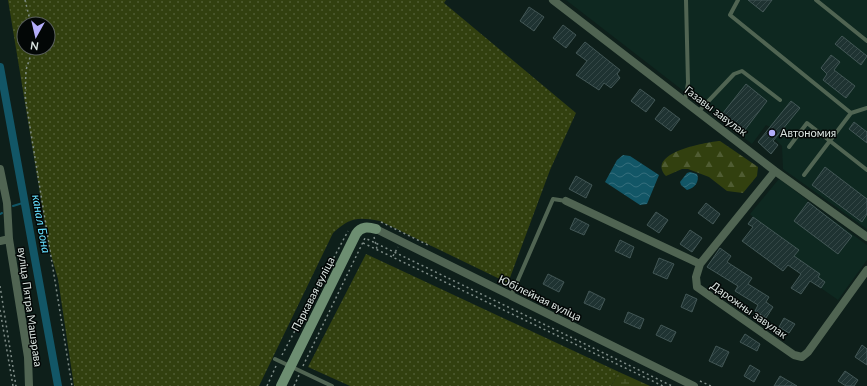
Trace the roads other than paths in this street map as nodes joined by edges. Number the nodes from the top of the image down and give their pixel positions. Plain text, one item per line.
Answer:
1 (554, 0) edge
2 (686, 0) edge
3 (738, 0) edge
4 (816, 0) edge
5 (867, 41) edge
6 (780, 100) dead end
7 (685, 102) junction
8 (867, 108) edge
9 (698, 112) junction
10 (851, 113) junction
11 (830, 141) junction
12 (789, 147) dead end
13 (0, 169) edge
14 (867, 170) edge
15 (775, 171) junction
16 (804, 175) dead end
17 (566, 201) joint
18 (375, 232) joint
19 (867, 237) edge
20 (9, 239) junction
21 (0, 241) edge
22 (700, 264) junction
23 (867, 270) edge
24 (511, 296) junction
25 (277, 360) road end
26 (291, 366) junction
27 (29, 386) edge
28 (281, 386) edge
29 (332, 386) edge
30 (694, 386) edge

1 - 7 street, Газавы завулак
2 - 7 lane
3 - 10 lane
4 - 5 lane
6 - 9 lane
7 - 9 street, Газавы завулак
8 - 10 lane
9 - 15 street, Газавы завулак
10 - 11 lane
11 - 12 lane
11 - 14 lane
11 - 16 lane
13 - 20 street
15 - 19 street, Газавы завулак
15 - 22 street
17 - 22 street
17 - 24 lane
18 - 24 street, Юбілейная вуліца
18 - 26 street, Паркавая вуліца
20 - 21 street, вуліца Пятра Машэрава
20 - 27 street, вуліца Пятра Машэрава
22 - 23 street, Дарожны завулак
24 - 30 street, Юбілейная вуліца
25 - 26 lane
26 - 28 street, Паркавая вуліца
26 - 29 lane

